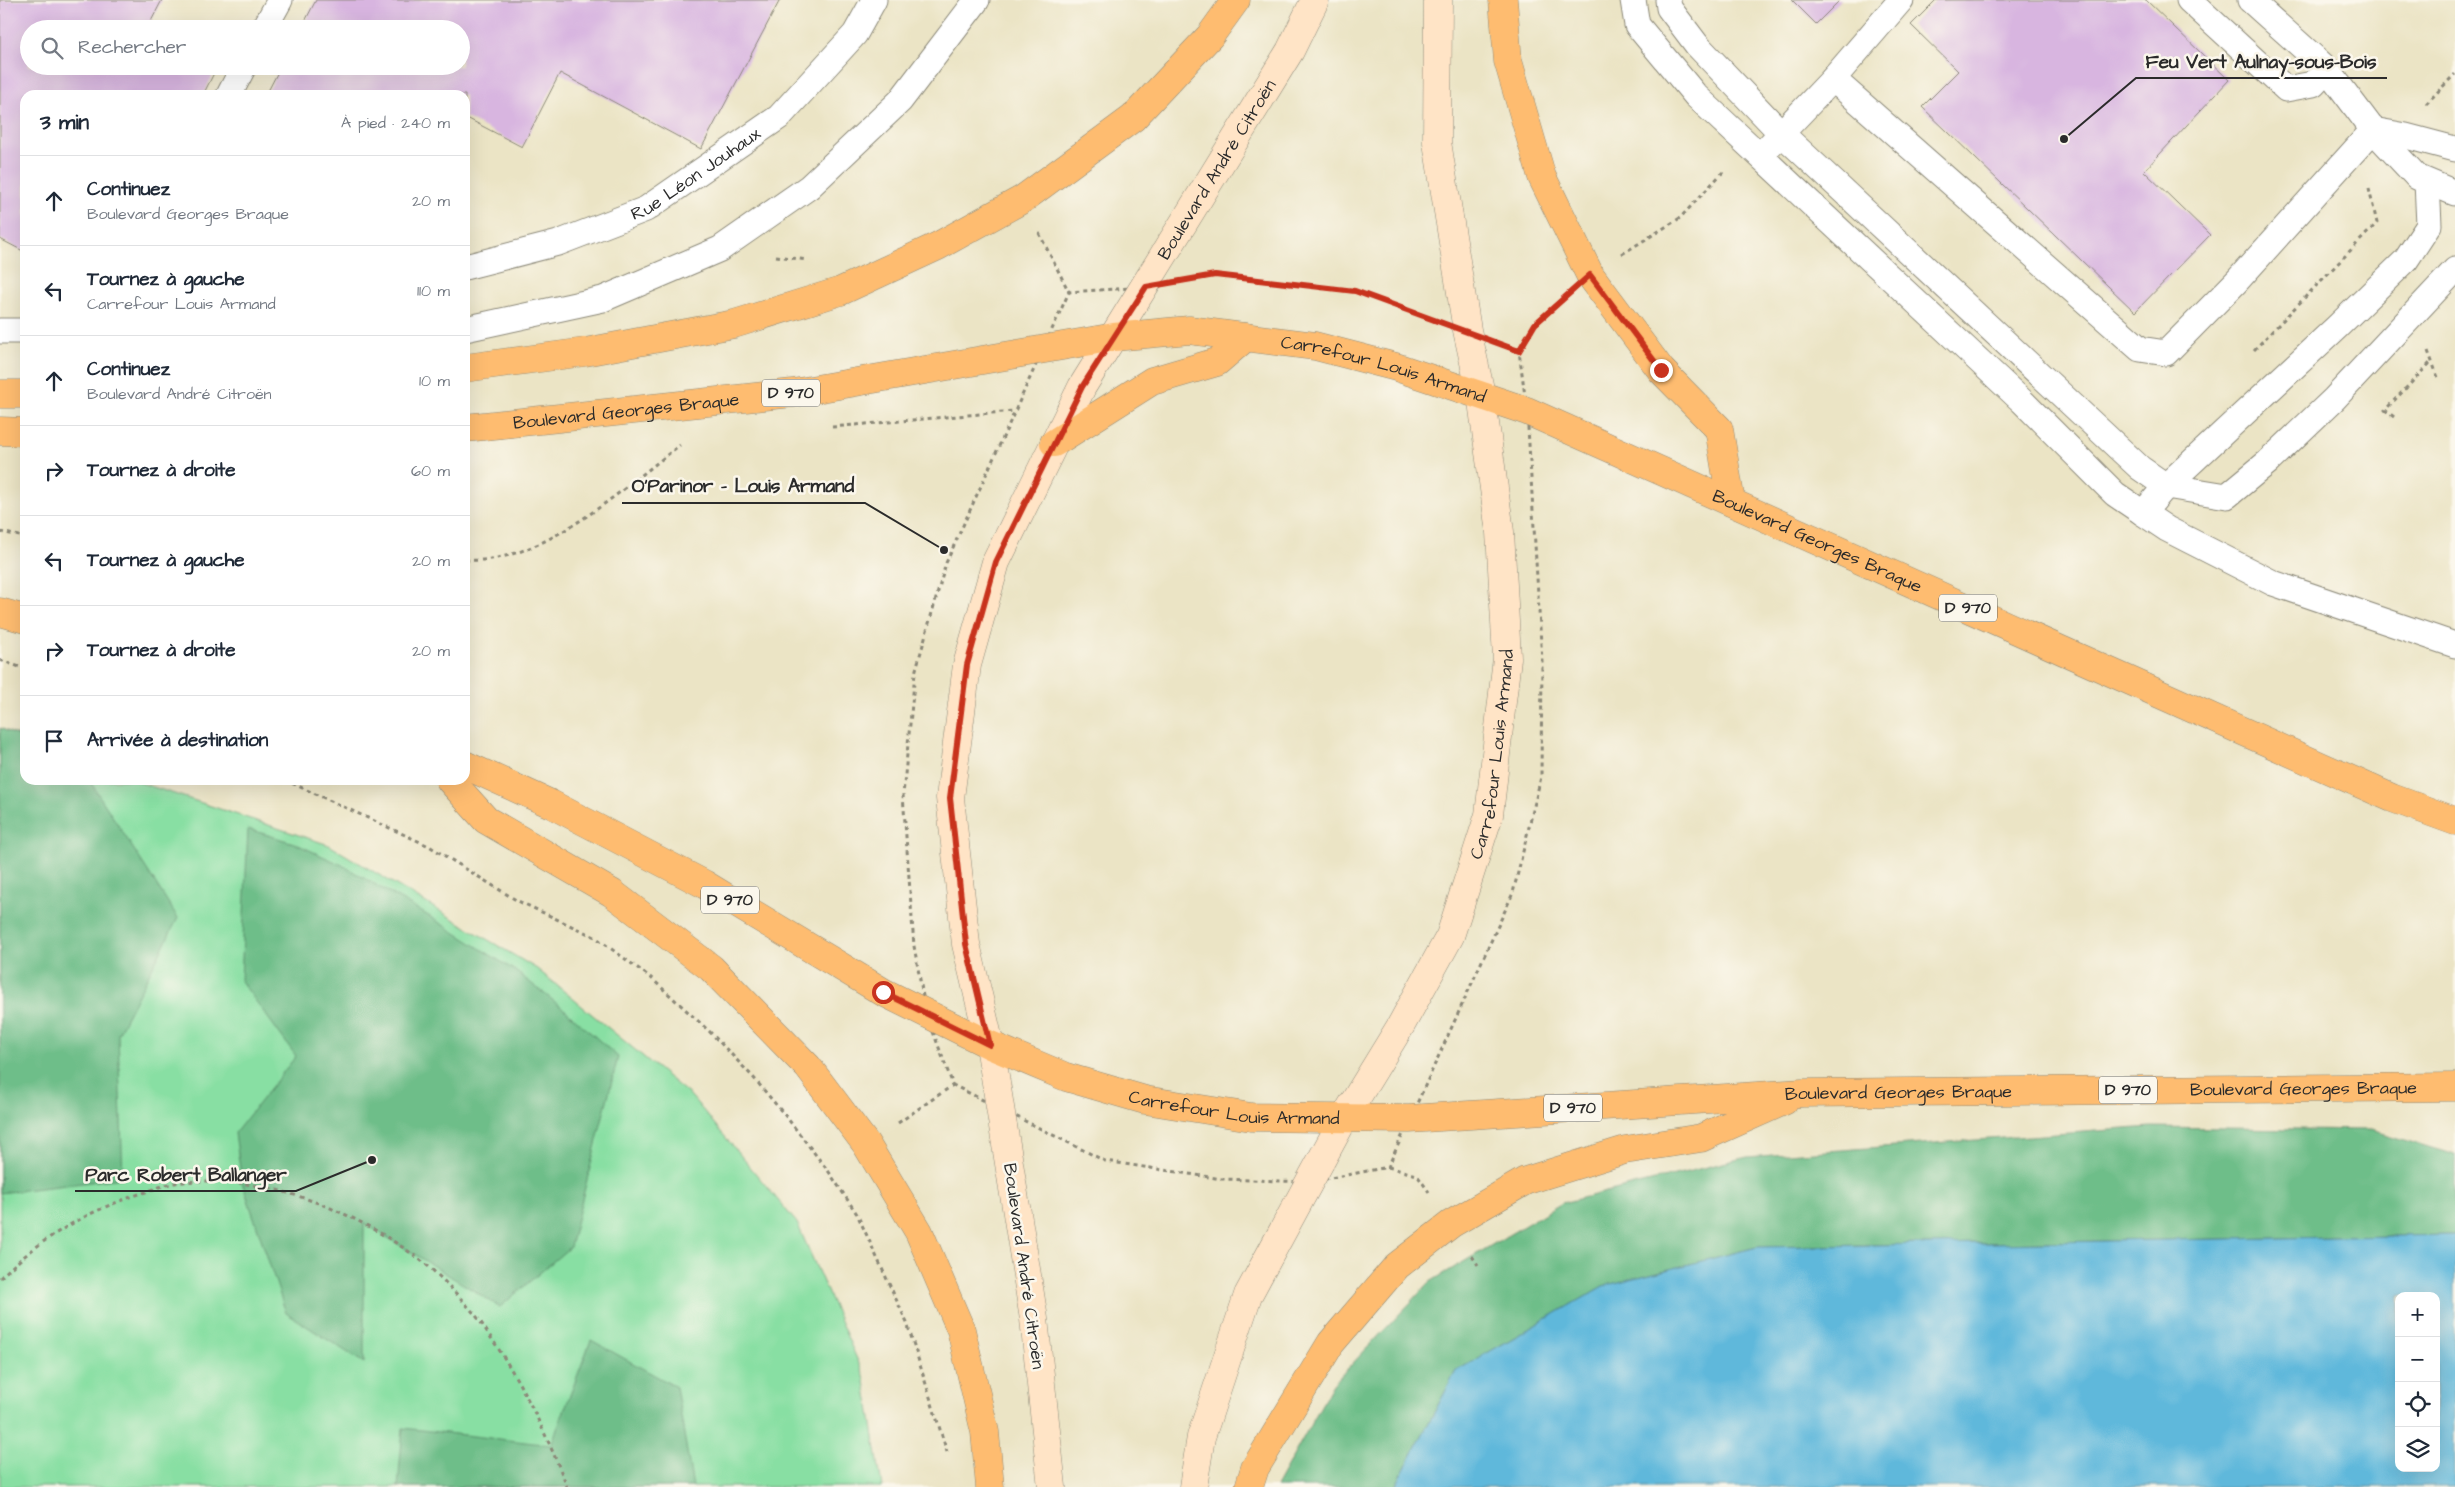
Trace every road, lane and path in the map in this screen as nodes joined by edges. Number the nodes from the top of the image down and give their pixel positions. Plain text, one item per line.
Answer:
1 (280, 0) edge
2 (874, 0) edge
3 (977, 0) edge
4 (1236, 0) edge
5 (1315, 0) edge
6 (1438, 0) edge
7 (1503, 0) edge
8 (1633, 0) edge
9 (1668, 0) edge
10 (1901, 0) edge
11 (2189, 0) edge
12 (2250, 0) edge
13 (269, 20) edge
14 (2328, 69) junction
15 (2455, 74) edge
16 (239, 75) edge
17 (1833, 79) junction
18 (232, 90) edge
19 (2374, 130) junction
20 (1781, 133) junction
21 (2399, 143) junction
22 (2455, 149) edge
23 (1755, 150) junction
24 (2427, 182) junction
25 (2455, 194) edge
26 (1023, 199) junction
27 (720, 249) junction
28 (816, 257) dead end
29 (2455, 260) edge
30 (470, 267) edge
31 (1590, 275) junction
32 (2448, 277) edge
33 (1146, 287) junction
34 (470, 328) edge
35 (1467, 330) junction
36 (0, 331) edge
37 (20, 332) edge
38 (1114, 337) junction
39 (1246, 337) junction
40 (1519, 351) junction
41 (2250, 354) dead end
42 (2432, 361) dead end
43 (470, 367) edge
44 (0, 394) edge
45 (20, 394) edge
46 (1481, 394) junction
47 (1527, 411) junction
48 (2394, 417) dead end
49 (470, 427) edge
50 (825, 428) dead end
51 (0, 430) edge
52 (20, 432) edge
53 (685, 441) dead end
54 (1054, 443) junction
55 (2166, 486) junction
56 (1731, 502) junction
57 (2143, 513) junction
58 (0, 532) edge
59 (20, 536) edge
60 (470, 560) edge
61 (0, 612) edge
62 (20, 618) edge
63 (2455, 645) edge
64 (0, 660) edge
65 (20, 667) edge
66 (470, 768) edge
67 (296, 785) edge
68 (454, 785) edge
69 (2455, 821) edge
70 (926, 1013) junction
71 (990, 1045) junction
72 (2455, 1087) edge
73 (1802, 1093) junction
74 (1000, 1109) junction
75 (1409, 1119) junction
76 (1343, 1120) junction
77 (1310, 1182) junction
78 (0, 1278) edge
79 (948, 1457) dead end
80 (567, 1487) edge
81 (990, 1487) edge
82 (1052, 1487) edge
83 (1193, 1487) edge
84 (1249, 1487) edge

1 - 13 lane
2 - 30 lane, Rue Léon Jouhaux
3 - 27 lane
4 - 26 main road
5 - 33 main road, Boulevard André Citroën
6 - 35 main road
7 - 31 main road
8 - 23 lane
9 - 20 lane
10 - 17 lane
11 - 14 lane
12 - 14 lane
14 - 19 lane
15 - 21 path
16 - 18 lane
17 - 19 lane
17 - 20 lane
19 - 21 lane
20 - 23 lane
20 - 55 lane
21 - 22 lane
21 - 24 lane
21 - 41 path
23 - 31 path
23 - 57 lane
24 - 25 lane
24 - 55 lane
26 - 33 path
26 - 43 main road
27 - 28 path
27 - 34 lane
29 - 32 lane
31 - 40 path
31 - 56 main road
32 - 55 lane
33 - 35 path
33 - 38 main road, Boulevard André Citroën
35 - 40 path
35 - 46 main road
36 - 37 lane
38 - 39 main road, Carrefour Louis Armand
38 - 49 main road, Boulevard Georges Braque / D 970
38 - 54 main road
39 - 46 main road, Carrefour Louis Armand
39 - 54 main road
40 - 47 path
42 - 48 path
44 - 45 main road
46 - 47 main road, Boulevard Georges Braque / D 970
46 - 76 main road, Carrefour Louis Armand
47 - 56 main road, Boulevard Georges Braque / D 970
47 - 75 path
50 - 70 path
51 - 52 main road
53 - 60 path
54 - 71 main road
55 - 57 lane
56 - 69 main road, Boulevard Georges Braque / D 970
57 - 63 lane
58 - 59 path
61 - 62 main road
64 - 65 path
66 - 70 main road, D 970
67 - 79 path
68 - 81 main road
70 - 71 main road, D 970
70 - 74 path
71 - 74 main road, Boulevard André Citroën
71 - 76 main road, Carrefour Louis Armand
72 - 73 main road, Boulevard Georges Braque / D 970
73 - 75 main road, Boulevard Georges Braque / D 970
73 - 84 main road
74 - 77 path
74 - 82 main road, Boulevard André Citroën
75 - 76 main road, Boulevard Georges Braque / D 970
75 - 77 path
76 - 77 main road
77 - 83 main road
78 - 80 path

